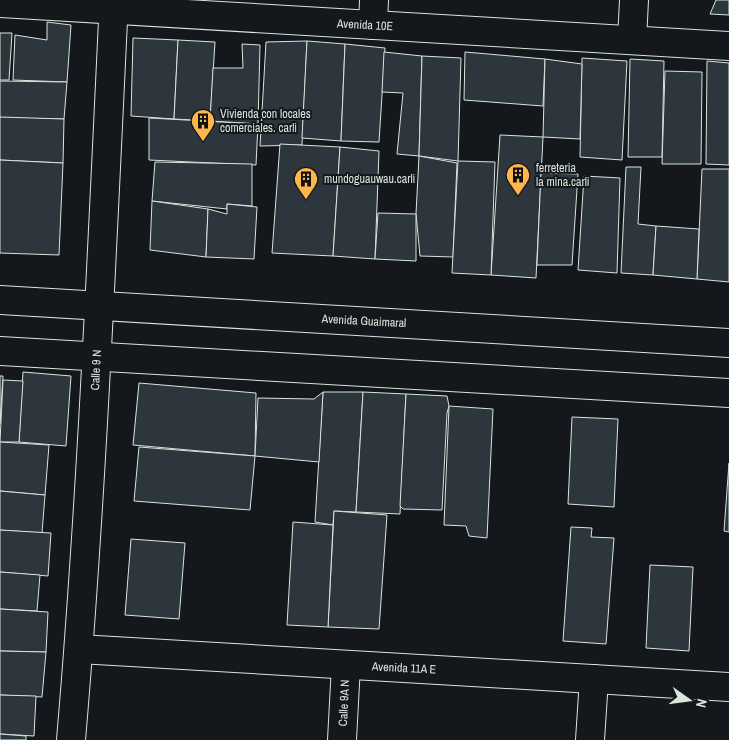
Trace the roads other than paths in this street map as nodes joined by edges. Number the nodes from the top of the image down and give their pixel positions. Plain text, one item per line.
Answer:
1 (634, 0) edge
2 (0, 3) edge
3 (114, 5) edge
4 (373, 13) edge
5 (632, 40) junction
6 (729, 46) edge
7 (0, 300) edge
8 (99, 306) junction
9 (729, 343) edge
10 (0, 351) edge
11 (97, 357) junction
12 (729, 393) edge
13 (79, 650) junction
14 (346, 665) junction
15 (594, 678) junction
16 (729, 687) edge
17 (71, 740) edge
18 (342, 740) edge
19 (590, 740) edge

1 - 5 street
2 - 3 street, Avenida 10E
3 - 4 street, Avenida 10E
3 - 8 street, Calle 9 N
4 - 5 street, Avenida 10E
5 - 6 street, Avenida 10E
7 - 8 street, Avenida Guaimaral
8 - 9 street, Avenida Guaimaral
8 - 11 street, Calle 9 N
10 - 11 street
11 - 12 street
11 - 13 street, Calle 9 N
13 - 14 street, Avenida 11A E
13 - 17 street, Calle 9 N
14 - 15 street, Avenida 11A E
14 - 18 street, Calle 9A N
15 - 16 street, Avenida 11A E
15 - 19 street

